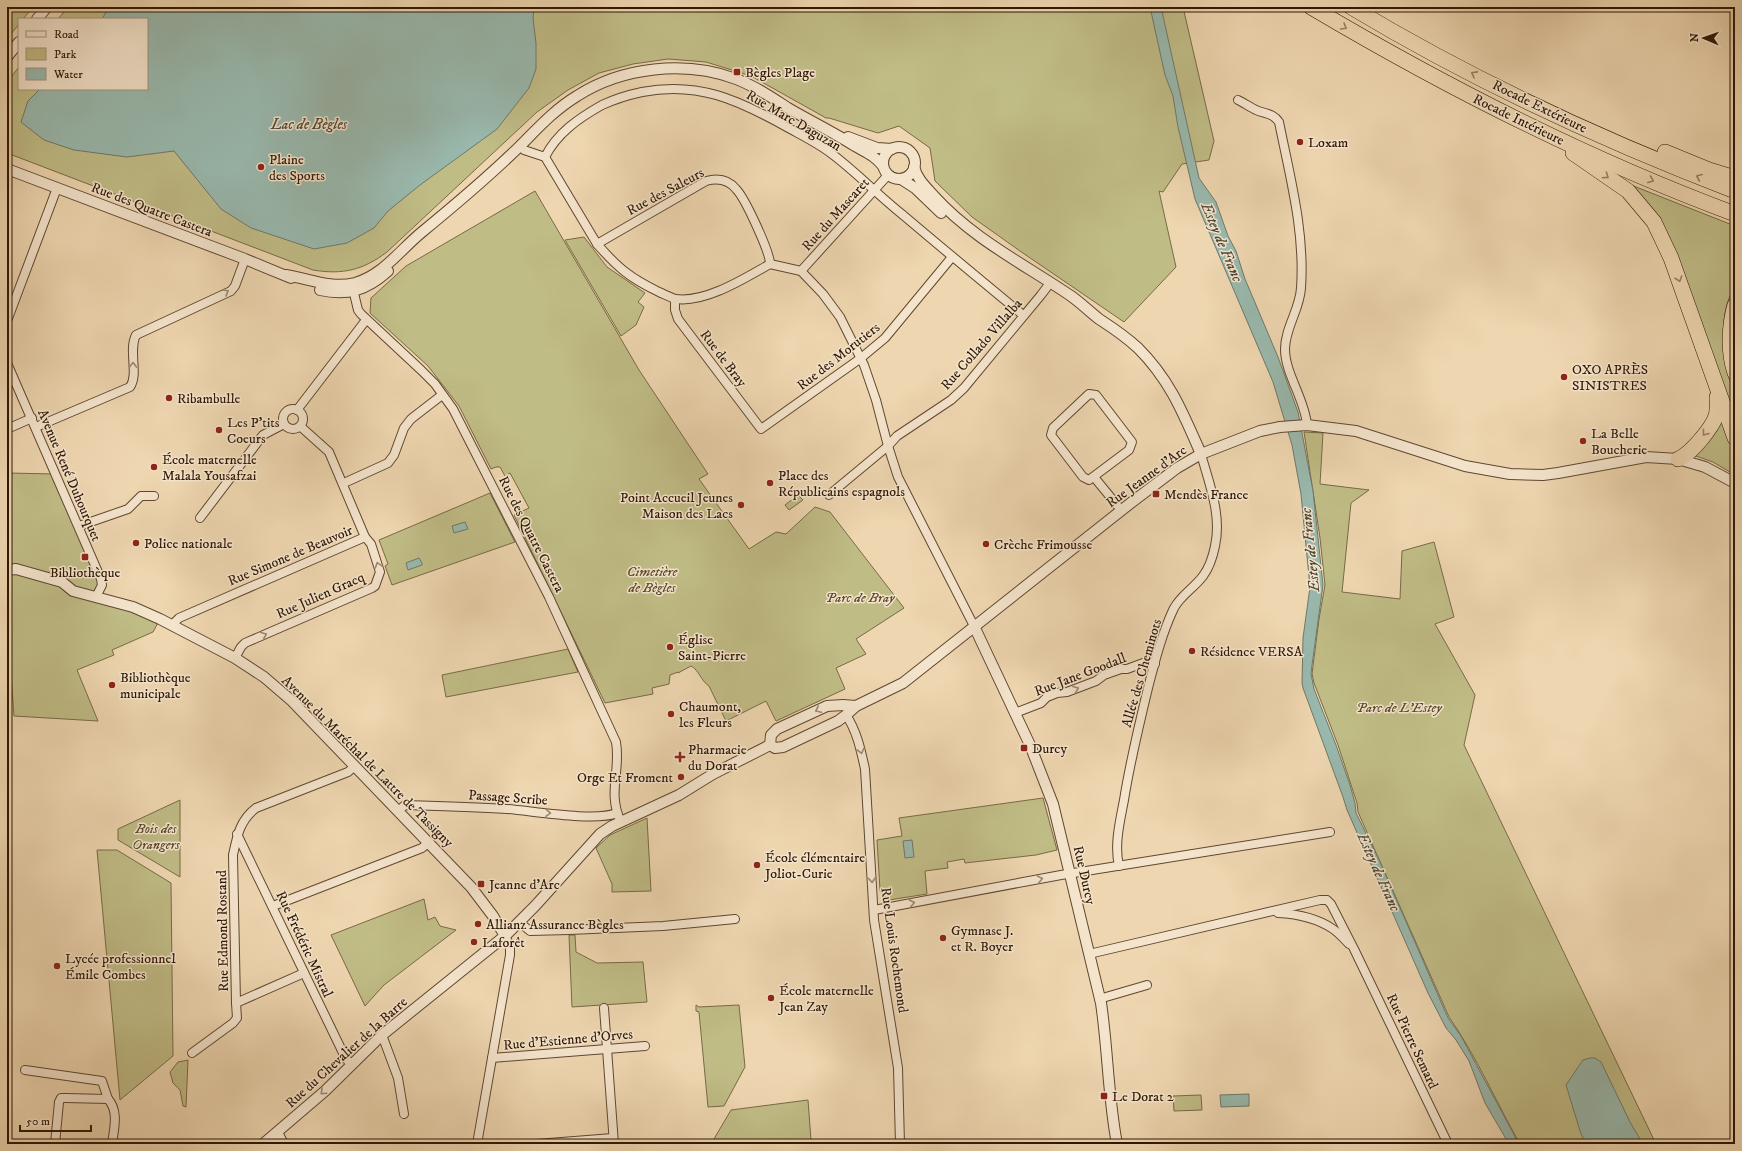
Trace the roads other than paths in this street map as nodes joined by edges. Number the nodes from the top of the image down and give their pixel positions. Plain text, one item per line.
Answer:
1 (47, 7) edge
2 (1311, 7) edge
3 (1351, 7) edge
4 (39, 18) edge
5 (18, 43) edge
6 (7, 58) edge
7 (1238, 100) dead end
8 (1546, 110) junction
9 (1539, 130) junction
10 (837, 134) junction
11 (520, 146) junction
12 (892, 149) junction
13 (545, 157) junction
14 (914, 167) junction
15 (7, 170) edge
16 (886, 171) junction
17 (1735, 178) edge
18 (901, 179) junction
19 (58, 188) junction
20 (873, 190) junction
21 (1735, 192) edge
22 (1735, 214) edge
23 (597, 244) junction
24 (952, 257) junction
25 (245, 259) junction
26 (770, 264) junction
27 (801, 271) junction
28 (1048, 285) junction
29 (352, 288) junction
30 (675, 299) junction
31 (1735, 305) edge
32 (1024, 316) junction
33 (366, 320) junction
34 (7, 321) edge
35 (861, 358) junction
36 (7, 363) edge
37 (1735, 373) edge
38 (1715, 384) junction
39 (442, 395) junction
40 (297, 410) junction
41 (32, 418) junction
42 (284, 424) junction
43 (1304, 425) junction
44 (300, 426) junction
45 (36, 427) junction
46 (7, 428) edge
47 (761, 429) joint
48 (1735, 438) edge
49 (888, 446) junction
50 (1200, 454) junction
51 (1678, 459) junction
52 (1094, 477) junction
53 (344, 483) junction
54 (1735, 484) edge
55 (829, 495) dead end
56 (154, 496) dead end
57 (1121, 510) junction
58 (200, 518) dead end
59 (79, 526) junction
60 (365, 537) junction
61 (7, 570) edge
62 (96, 597) junction
63 (172, 625) junction
64 (974, 626) junction
65 (235, 658) junction
66 (1155, 664) junction
67 (856, 706) junction
68 (1015, 713) junction
69 (846, 716) junction
70 (770, 745) junction
71 (355, 766) junction
72 (398, 810) junction
73 (619, 817) junction
74 (1330, 832) dead end
75 (237, 834) junction
76 (429, 842) junction
77 (1119, 866) junction
78 (1071, 874) junction
79 (273, 906) junction
80 (874, 910) junction
81 (1269, 913) junction
82 (734, 920) dead end
83 (519, 922) junction
84 (505, 936) junction
85 (1354, 949) junction
86 (1089, 954) junction
87 (304, 973) junction
88 (1147, 985) dead end
89 (1100, 999) junction
90 (236, 1003) junction
91 (604, 1008) dead end
92 (382, 1035) junction
93 (645, 1046) dead end
94 (607, 1048) junction
95 (192, 1053) dead end
96 (492, 1058) junction
97 (351, 1065) junction
98 (25, 1070) dead end
99 (108, 1099) junction
100 (404, 1114) dead end
101 (278, 1132) junction
102 (613, 1141) edge
103 (55, 1144) edge
104 (112, 1144) edge
105 (263, 1144) edge
106 (284, 1144) edge
107 (477, 1144) edge
108 (536, 1144) edge
109 (900, 1144) edge
110 (1117, 1144) edge
111 (1448, 1144) edge

1 - 4 street
2 -> 9 highway, Rocade Intérieure
8 -> 3 highway, Rocade Extérieure
5 - 6 street
7 - 43 street
8 - 17 highway
21 -> 8 highway, Rocade Extérieure
9 -> 22 highway, Rocade Intérieure
9 -> 38 highway
10 - 11 street
10 - 12 street
10 - 16 street
11 - 13 street
11 - 29 street
12 - 14 street
12 - 16 street
13 - 20 street, Rue Marc Daguzan
13 - 23 street
14 - 18 street
14 - 28 street
15 - 19 street, Rue des Quatre Castera
16 - 18 street
16 - 20 street, Rue du Mascaret
18 - 28 street
19 - 25 street, Rue des Quatre Castera
19 - 34 street
20 - 24 street, Rue Marc Daguzan
20 - 27 street, Rue du Mascaret
23 - 26 street, Rue des Saleurs
23 - 30 street
24 - 32 street, Rue Marc Daguzan
24 - 35 street, Rue des Morutiers
25 - 29 street, Rue des Quatre Castera
45 -> 25 street
26 - 27 street
26 - 30 street
27 - 35 street
28 - 32 street, Rue Collado Villalba
28 - 50 street
29 - 33 street, Rue des Quatre Castera
30 - 47 street, Rue de Bray
31 - 37 highway
32 - 49 street, Rue Collado Villalba
33 - 39 street, Rue des Quatre Castera
33 - 40 street
35 - 47 street, Rue des Morutiers
35 - 49 street
36 - 41 street, Avenue René Duhourquet
38 - 48 highway
38 -> 51 highway
39 - 53 street
39 - 73 street, Rue des Quatre Castera
40 - 42 street
40 - 44 street
41 - 45 street, Avenue René Duhourquet
41 - 46 street
42 - 44 street
42 - 58 street
43 - 50 street, Rue Jeanne d'Arc
43 - 51 street, Rue Jeanne d'Arc
44 - 53 street, Rue Simone de Beauvoir
45 - 59 street, Avenue René Duhourquet
49 - 55 street
49 - 64 street
50 - 57 street, Rue Jeanne d'Arc
50 - 66 street, Allée des Cheminots
51 - 54 street, Rue Jeanne d'Arc
52 - 52 street
52 - 57 street
53 - 60 street, Rue Simone de Beauvoir
56 - 59 street
57 - 64 street, Rue Jeanne d'Arc
59 - 62 street, Avenue René Duhourquet
60 - 63 street, Rue Simone de Beauvoir
65 -> 60 street, Rue Julien Gracq
61 - 62 street, Avenue du Maréchal de Lattre de Tassigny
62 - 63 street, Avenue du Maréchal de Lattre de Tassigny
63 - 65 street, Avenue du Maréchal de Lattre de Tassigny
64 - 67 street, Rue Jeanne d'Arc
64 - 68 street, Rue Durcy
65 - 71 street, Avenue du Maréchal de Lattre de Tassigny
68 -> 66 street, Rue Jane Goodall
66 - 77 street, Allée des Cheminots
67 - 69 street, Rue Jeanne d'Arc
67 -> 70 street, Rue Jeanne d'Arc
68 - 78 street, Rue Durcy
69 - 70 street, Rue Jeanne d'Arc
69 -> 80 street, Rue Louis Rochemond
70 - 73 street, Rue Jeanne d'Arc
71 - 72 street, Avenue du Maréchal de Lattre de Tassigny
71 - 75 street, Rue Edmond Rostand
72 -> 73 street, Passage Scribe
72 - 76 street, Avenue du Maréchal de Lattre de Tassigny
73 - 83 street, Rue Jeanne d'Arc
74 - 77 street
75 - 79 street, Rue Frédéric Mistral
75 - 90 street, Rue Edmond Rostand
76 - 79 street
76 - 84 street, Avenue du Maréchal de Lattre de Tassigny
77 - 78 street
80 -> 78 street
78 - 86 street, Rue Durcy
79 - 87 street, Rue Frédéric Mistral
80 - 109 street, Rue Louis Rochemond
81 - 85 street, Rue Pierre Semard
81 - 85 street, Rue Pierre Semard
81 - 86 street, Rue Pierre Semard
82 - 83 street
83 - 84 street, Rue du Chevalier de la Barre
84 - 92 street, Rue du Chevalier de la Barre
84 - 96 street
85 - 111 street, Rue Pierre Semard
86 - 89 street, Rue Durcy
87 - 90 street, Rue Edmond Rostand
87 - 97 street, Rue Frédéric Mistral
88 - 89 street
89 - 110 street, Rue Durcy
90 - 95 street
91 - 94 street
92 - 97 street, Rue du Chevalier de la Barre
92 - 100 street
93 - 94 street, Rue d'Estienne d'Orves
94 - 96 street, Rue d'Estienne d'Orves
94 - 102 street
96 - 107 street
97 -> 101 street, Rue du Chevalier de la Barre
98 - 99 street
99 - 103 street
99 - 104 street
101 - 105 street, Rue du Chevalier de la Barre
101 - 106 street
102 - 108 street

